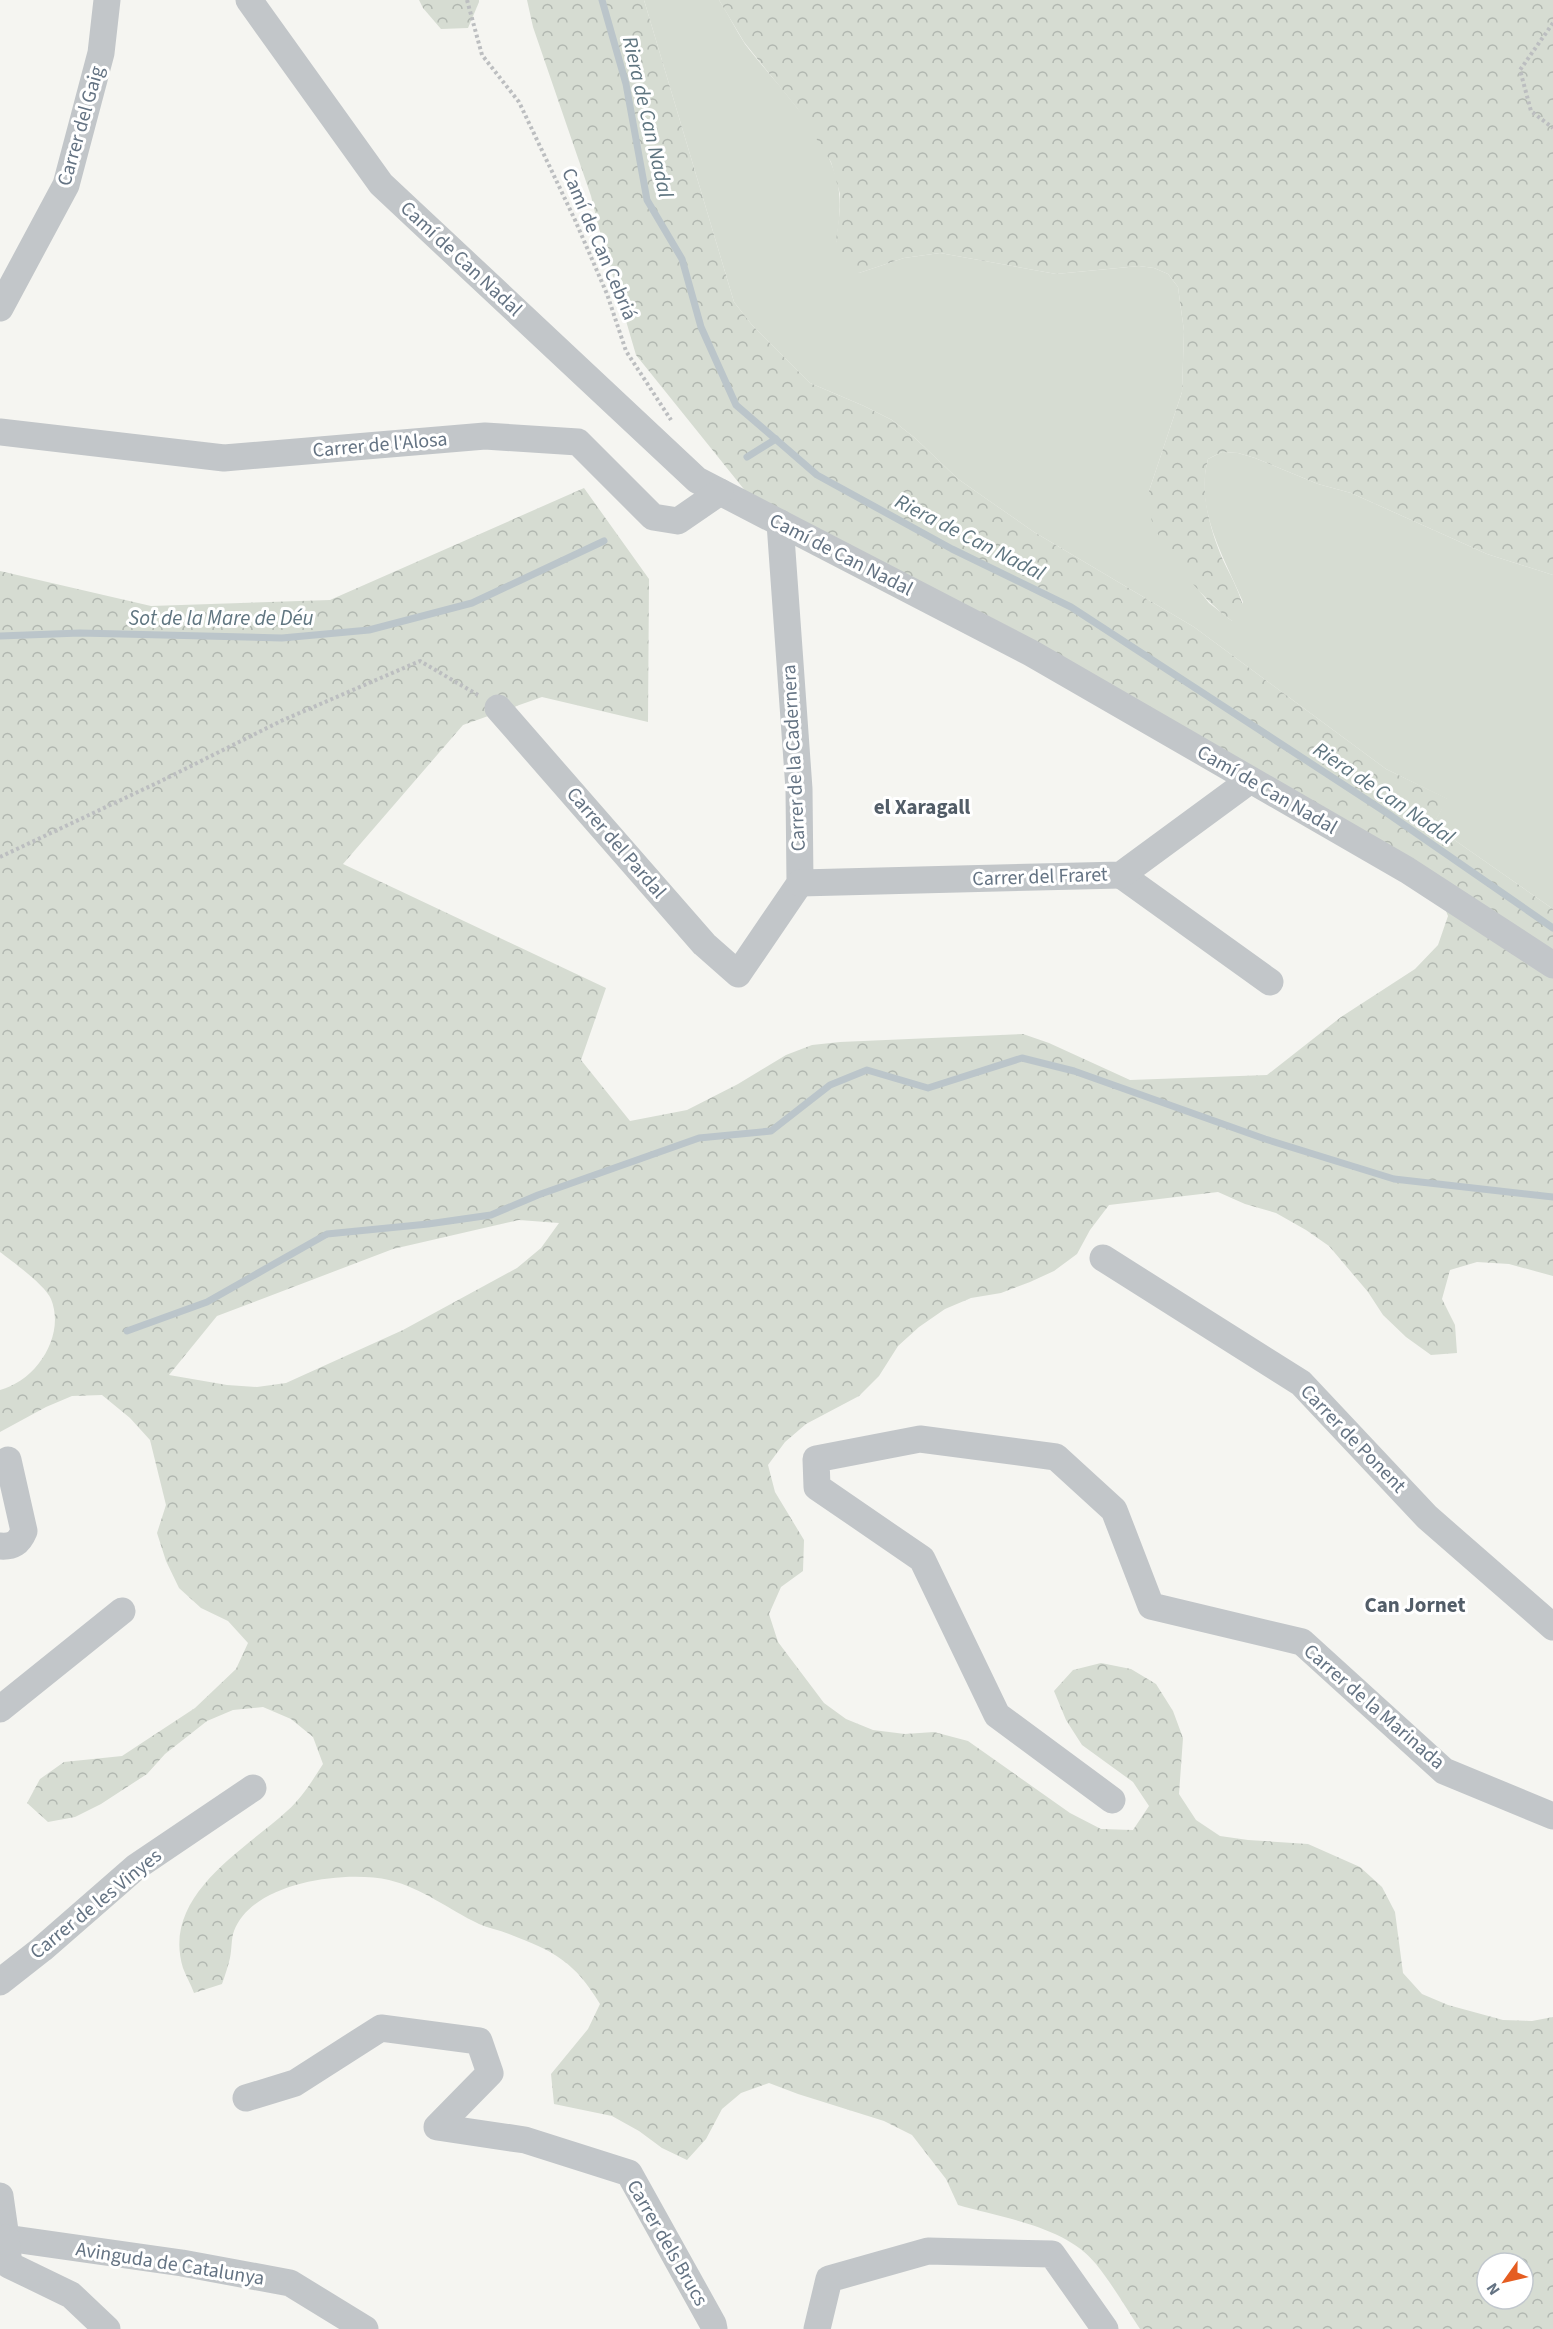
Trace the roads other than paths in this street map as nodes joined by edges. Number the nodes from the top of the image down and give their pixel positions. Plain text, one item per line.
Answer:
1 (107, 0) edge
2 (249, 0) edge
3 (0, 308) edge
4 (0, 432) edge
5 (720, 492) junction
6 (780, 523) junction
7 (498, 708) road end
8 (1250, 780) junction
9 (1121, 875) junction
10 (800, 883) junction
11 (1553, 965) edge
12 (1270, 982) dead end
13 (1103, 1258) dead end
14 (8, 1460) dead end
15 (0, 1546) edge
16 (122, 1611) dead end
17 (1553, 1627) edge
18 (0, 1709) edge
19 (253, 1788) dead end
20 (1112, 1800) dead end
21 (1553, 1816) edge
22 (0, 1982) edge
23 (246, 2098) dead end
24 (0, 2196) edge
25 (6, 2238) junction
26 (107, 2329) edge
27 (365, 2329) edge
28 (714, 2329) edge
29 (817, 2329) edge
30 (1105, 2329) edge

1 - 3 street, Carrer del Gaig
2 - 5 street, Camí de Can Nadal
4 - 5 street, Carrer de l'Alosa
5 - 6 street, Camí de Can Nadal
6 - 8 street, Camí de Can Nadal
6 - 10 street, Carrer de la Cadernera
7 - 10 street, Carrer del Pardal
8 - 9 street, Carrer del Fraret
8 - 11 street, Camí de Can Nadal
9 - 10 street, Carrer del Fraret
9 - 12 street
13 - 17 street, Carrer de Ponent
14 - 15 street
16 - 18 street
19 - 22 street, Carrer de les Vinyes
20 - 21 street, Carrer de la Marinada
23 - 28 street, Carrer dels Brucs
24 - 25 street
25 - 26 street
25 - 27 street, Avinguda de Catalunya
29 - 30 street

